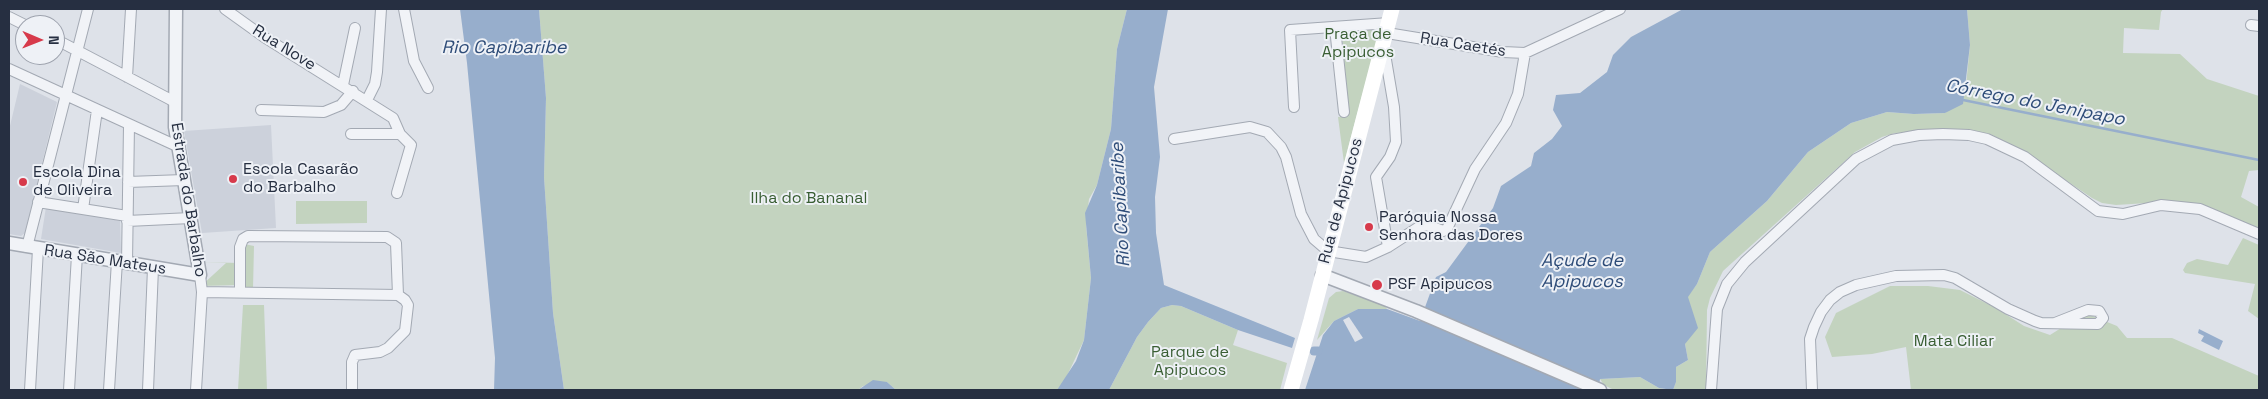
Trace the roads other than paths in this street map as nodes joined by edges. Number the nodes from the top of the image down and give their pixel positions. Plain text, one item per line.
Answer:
1 (88, 9) edge
2 (131, 9) edge
3 (176, 9) edge
4 (226, 9) edge
5 (381, 9) edge
6 (404, 9) edge
7 (1620, 9) edge
8 (1389, 25) edge
9 (355, 28) dead end
10 (1335, 28) junction
11 (65, 44) edge
12 (77, 50) junction
13 (1525, 53) junction
14 (9, 69) edge
15 (127, 77) junction
16 (343, 85) junction
17 (428, 88) dead end
18 (353, 91) junction
19 (66, 97) junction
20 (367, 100) junction
21 (175, 102) junction
22 (1294, 107) dead end
23 (97, 110) junction
24 (261, 110) dead end
25 (1344, 112) dead end
26 (129, 124) junction
27 (352, 134) dead end
28 (400, 134) junction
29 (1174, 139) dead end
30 (179, 147) junction
31 (184, 180) junction
32 (128, 182) junction
33 (397, 193) dead end
34 (38, 202) junction
35 (83, 210) junction
36 (191, 218) junction
37 (127, 219) junction
38 (2259, 234) edge
39 (9, 243) edge
40 (1388, 247) junction
41 (32, 248) junction
42 (1328, 251) junction
43 (77, 256) junction
44 (122, 262) junction
45 (154, 268) junction
46 (1322, 274) junction
47 (200, 275) junction
48 (202, 292) junction
49 (240, 292) junction
50 (398, 295) junction
51 (2055, 323) dead end
52 (30, 390) edge
53 (69, 390) edge
54 (109, 390) edge
55 (148, 390) edge
56 (196, 390) edge
57 (352, 390) edge
58 (1291, 390) edge
59 (1600, 390) edge
60 (1711, 390) edge
61 (1812, 390) edge

1 - 12 street
2 - 15 street
3 - 21 street, Estrada do Barbalho
4 - 16 street, Rua Nove
5 - 20 street
6 - 17 street
7 - 13 street, Rua Caetés
8 - 10 street, Rua Caetés
8 - 13 street, Rua Caetés
8 - 40 street
8 - 42 main road, Rua de Apipucos
9 - 16 street
10 - 22 street, Rua Caetés
10 - 25 street
11 - 12 street
12 - 15 street
12 - 19 street
13 - 40 street
14 - 19 street
15 - 21 street
16 - 18 street, Rua Nove
18 - 20 street, Rua Nove
18 - 24 street
19 - 23 street
19 - 34 street
20 - 28 street, Rua Nove
21 - 30 street, Estrada do Barbalho
23 - 26 street
23 - 35 street
26 - 30 street
26 - 32 street
27 - 28 street
28 - 33 street
29 - 42 street
30 - 31 street, Estrada do Barbalho
31 - 32 street
31 - 36 street, Estrada do Barbalho
32 - 37 street
34 - 35 street
34 - 41 street
35 - 37 street
36 - 37 street
36 - 47 street, Estrada do Barbalho
37 - 44 street
38 - 60 street
39 - 41 street, Rua São Mateus
40 - 42 street
41 - 43 street, Rua São Mateus
41 - 52 street
42 - 46 main road, Rua de Apipucos
43 - 44 street, Rua São Mateus
43 - 53 street
44 - 45 street, Rua São Mateus
44 - 54 street
45 - 47 street, Rua São Mateus
45 - 55 street
46 - 58 main road, Rua de Apipucos
46 - 59 street
47 - 48 street, Estrada do Barbalho
48 - 49 street
48 - 56 street, Estrada do Barbalho
49 - 50 street
49 - 50 street
50 - 57 street
51 - 61 street

